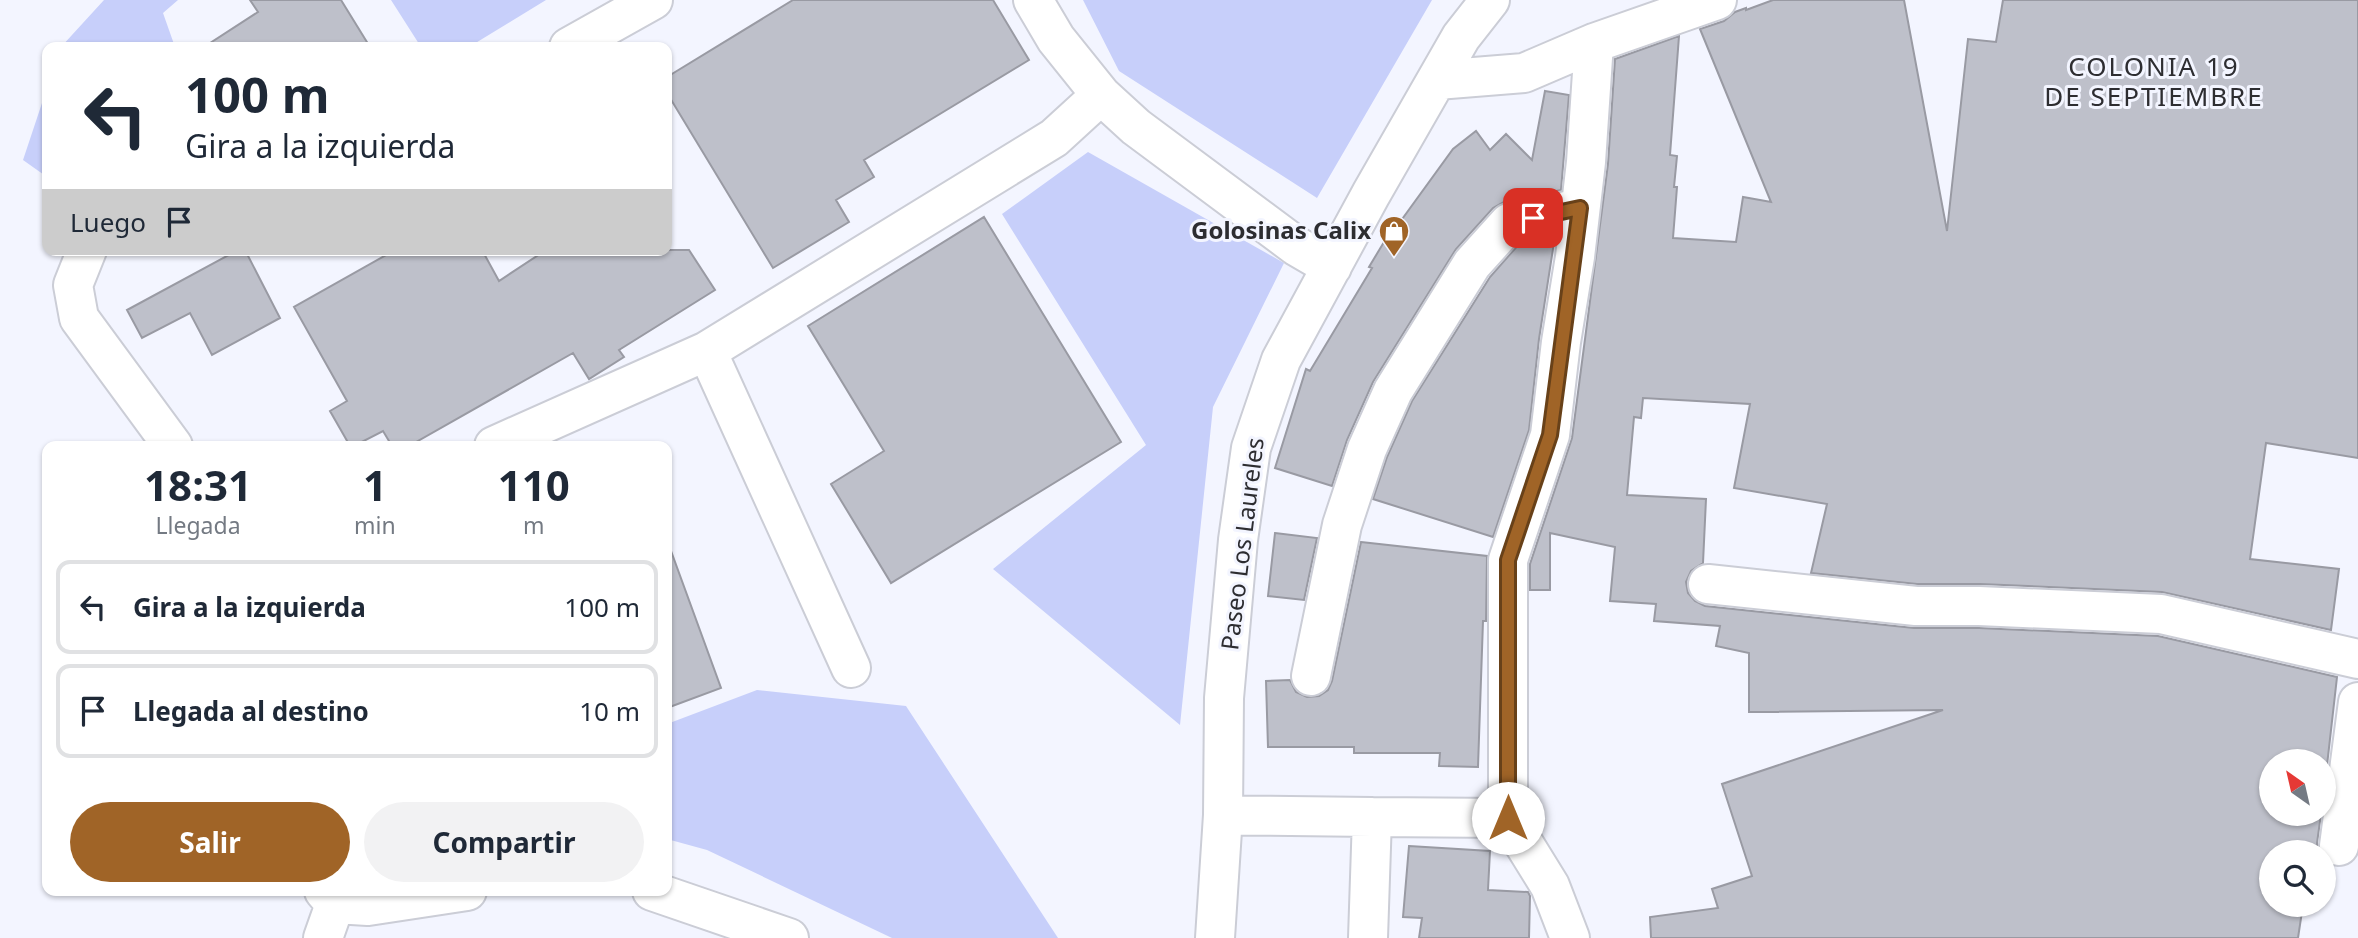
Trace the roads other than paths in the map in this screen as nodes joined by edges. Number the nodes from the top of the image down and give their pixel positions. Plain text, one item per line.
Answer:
1 (653, 0) edge
2 (1032, 0) edge
3 (1490, 0) edge
4 (1717, 0) edge
5 (578, 42) edge
6 (1594, 43) junction
7 (1437, 80) junction
8 (1101, 95) junction
9 (1580, 208) junction
10 (85, 256) edge
11 (1332, 267) junction
12 (708, 351) junction
13 (169, 441) edge
14 (505, 441) edge
15 (1708, 584) dead end
16 (2358, 659) edge
17 (851, 668) dead end
18 (1311, 676) dead end
19 (2358, 702) edge
20 (1223, 815) junction
21 (1372, 817) junction
22 (1508, 818) junction
23 (2339, 846) dead end
24 (434, 896) edge
25 (667, 896) edge
26 (327, 911) edge
27 (789, 938) edge
28 (1215, 938) edge
29 (1367, 938) edge
30 (1570, 938) edge

1 - 5 street
2 - 8 street
3 - 7 street, Paseo Los Laureles
4 - 6 street
6 - 7 street
6 - 9 street
7 - 11 street, Paseo Los Laureles
8 - 11 street
8 - 12 street
9 - 18 street
9 - 22 street
10 - 13 street
11 - 20 street, Paseo Los Laureles
12 - 14 street
12 - 17 street
15 - 16 street
19 - 23 street
20 - 21 street
20 - 28 street, Paseo Los Laureles
21 - 22 street
21 - 29 street
22 - 30 street
24 - 26 street
25 - 27 street

